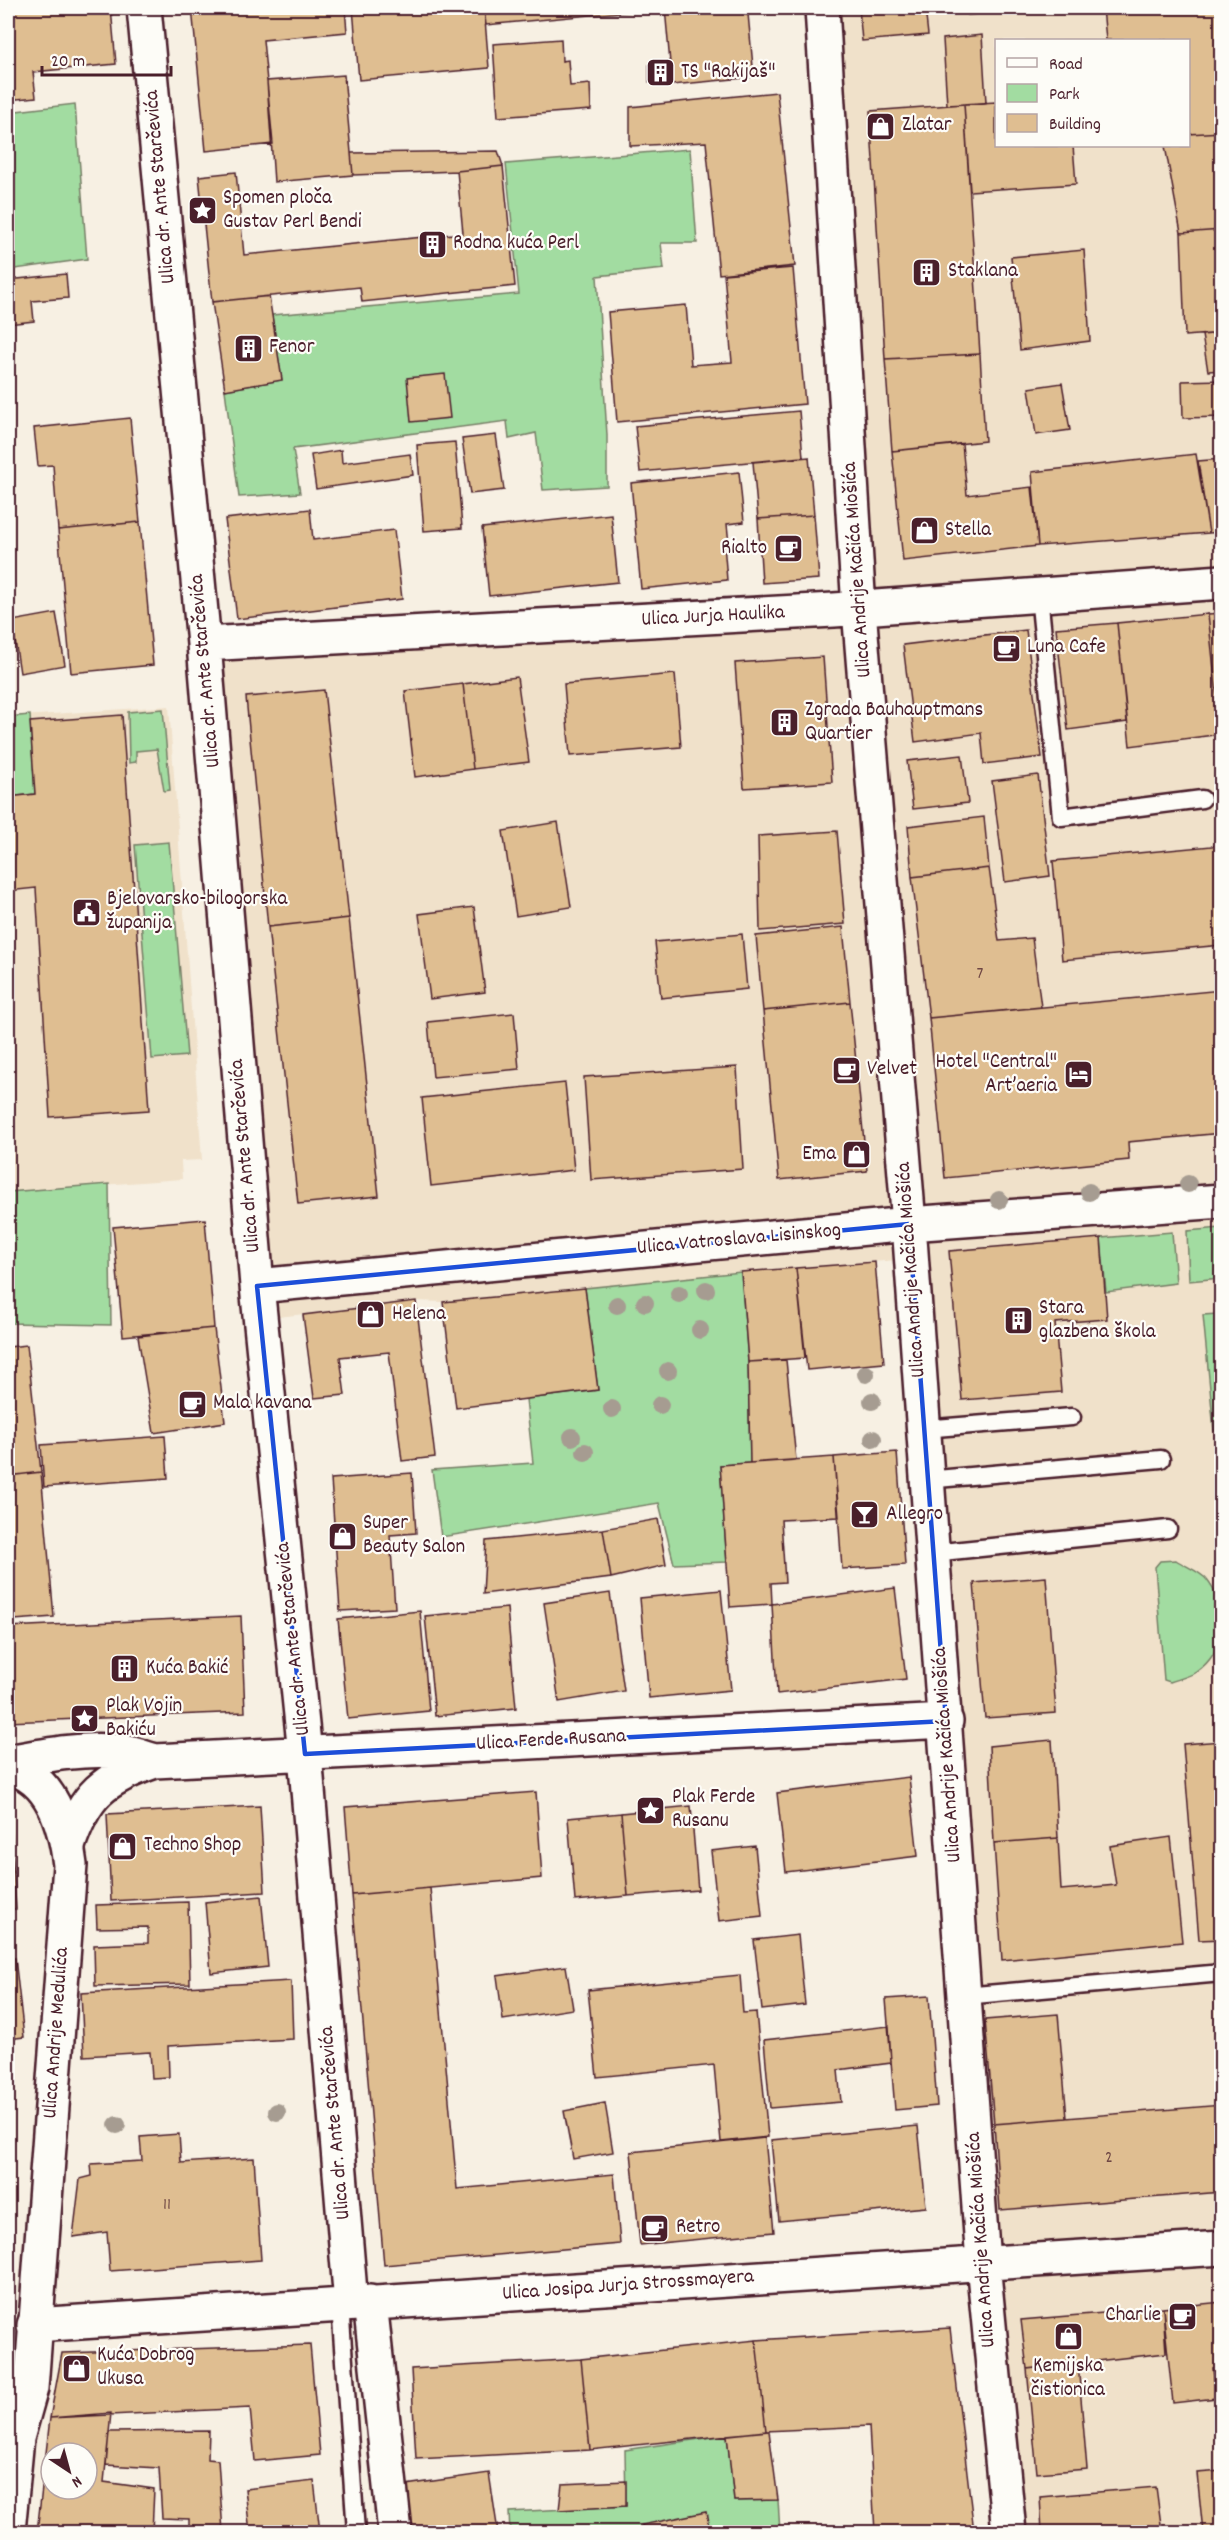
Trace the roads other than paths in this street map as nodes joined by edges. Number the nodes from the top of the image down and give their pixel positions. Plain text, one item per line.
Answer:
1 (144, 8) edge
2 (822, 8) edge
3 (1221, 582) edge
4 (1039, 595) junction
5 (860, 609) junction
6 (204, 644) junction
7 (1202, 799) dead end
8 (1221, 1201) edge
9 (909, 1224) junction
10 (257, 1286) junction
11 (1072, 1417) dead end
12 (923, 1429) junction
13 (1161, 1458) dead end
14 (926, 1480) junction
15 (1168, 1529) dead end
16 (932, 1553) junction
17 (946, 1721) junction
18 (305, 1754) junction
19 (8, 1761) edge
20 (155, 1761) junction
21 (8, 1767) edge
22 (68, 1846) junction
23 (1221, 1973) edge
24 (964, 1996) junction
25 (1221, 2248) edge
26 (983, 2263) junction
27 (354, 2304) junction
28 (21, 2328) edge
29 (12, 2424) edge
30 (8, 2531) edge
31 (356, 2532) edge
32 (395, 2532) edge
33 (1009, 2532) edge

1 - 6 street, Ulica dr. Ante Starčevića
2 - 5 street, Ulica Andrije Kačića Miošića
3 - 4 street, Ulica Jurja Haulika
4 - 5 street, Ulica Jurja Haulika
4 - 7 lane
5 - 6 street, Ulica Jurja Haulika
5 - 9 street, Ulica Andrije Kačića Miošića
6 - 10 street, Ulica dr. Ante Starčevića
8 - 9 street, Ulica Vatroslava Lisinskog
9 - 10 street, Ulica Vatroslava Lisinskog
9 - 12 street, Ulica Andrije Kačića Miošića
10 - 18 street, Ulica dr. Ante Starčevića
11 - 12 lane
12 - 14 street, Ulica Andrije Kačića Miošića
13 - 14 lane
14 - 16 street, Ulica Andrije Kačića Miošića
15 - 16 lane
16 - 17 street, Ulica Andrije Kačića Miošića
17 - 18 street, Ulica Ferde Rusana
17 - 24 street, Ulica Andrije Kačića Miošića
18 - 20 street, Ulica Ferde Rusana
18 - 27 street, Ulica dr. Ante Starčevića
19 - 20 street, Ulica Ferde Rusana
20 - 22 street, Ulica Ferde Rusana
21 - 22 street, Ulica Andrije Medulića
22 - 28 street, Ulica Andrije Medulića
23 - 24 lane
24 - 26 street, Ulica Andrije Kačića Miošića
25 - 26 street, Ulica Josipa Jurja Strossmayera
26 - 27 street, Ulica Josipa Jurja Strossmayera
26 - 33 street, Ulica Andrije Kačića Miošića
27 - 28 street, Ulica Josipa Jurja Strossmayera
27 - 31 lane
27 - 32 street, Ulica dr. Ante Starčevića
28 - 29 street, Ulica Andrije Medulića
29 - 30 street, Ulica Andrije Medulića

